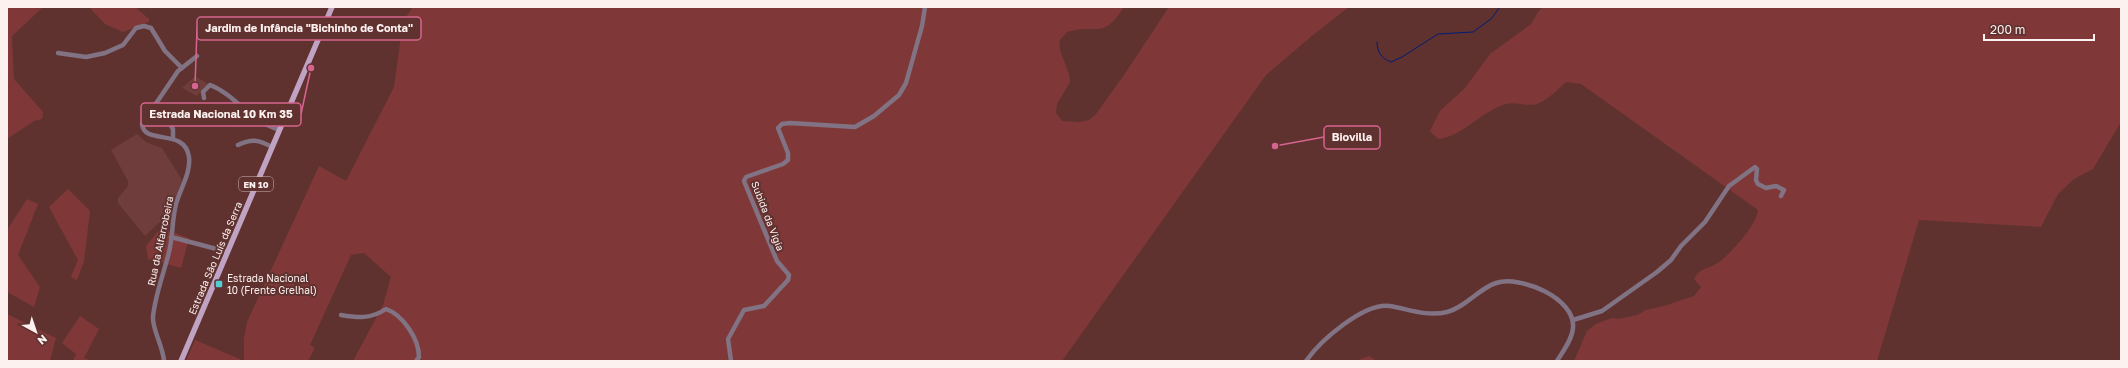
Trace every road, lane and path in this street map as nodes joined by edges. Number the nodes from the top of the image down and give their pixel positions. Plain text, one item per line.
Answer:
1 (332, 7) edge
2 (925, 7) edge
3 (58, 53) dead end
4 (197, 56) dead end
5 (182, 68) junction
6 (204, 98) dead end
7 (249, 113) junction
8 (166, 118) dead end
9 (236, 124) dead end
10 (279, 130) junction
11 (173, 139) junction
12 (238, 145) dead end
13 (272, 147) junction
14 (1781, 196) dead end
15 (171, 237) junction
16 (228, 252) junction
17 (342, 315) dead end
18 (1573, 320) junction
19 (164, 361) edge
20 (181, 361) edge
21 (416, 361) edge
22 (732, 361) edge
23 (1306, 361) edge
24 (1557, 361) edge

1 - 10 main road, Estrada São Luís da Serra / EN 10
2 - 22 street, Subida da Vigia
3 - 5 street
4 - 5 street
5 - 11 street
6 - 7 street
7 - 9 street
7 - 10 street
8 - 11 street
10 - 13 main road, Estrada São Luís da Serra / EN 10
11 - 15 street, Rua da Alfarrobeira
12 - 13 street
13 - 16 main road, Estrada São Luís da Serra / EN 10
14 - 18 street
15 - 16 street
15 - 19 street, Rua da Alfarrobeira
16 - 20 main road, Estrada São Luís da Serra / EN 10
17 - 21 street
18 - 23 street
18 - 24 street

